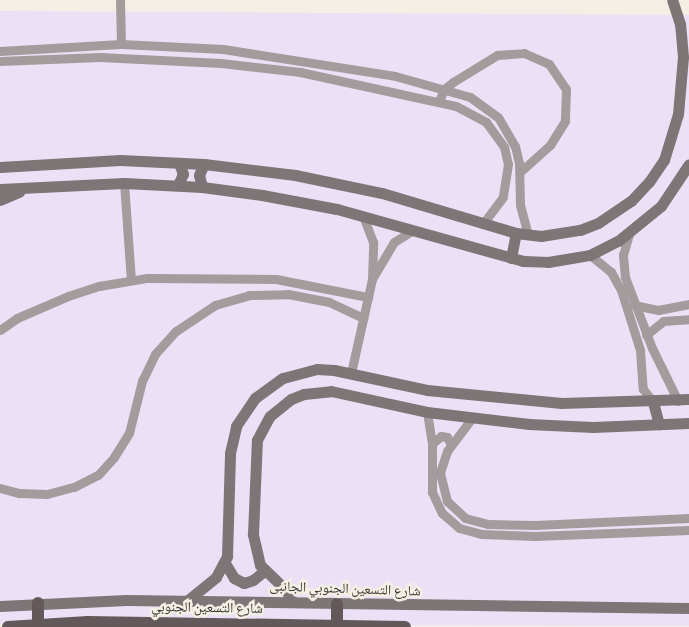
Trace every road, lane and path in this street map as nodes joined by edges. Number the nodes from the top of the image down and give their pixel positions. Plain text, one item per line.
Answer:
1 (120, 0) edge
2 (672, 0) edge
3 (689, 13) edge
4 (680, 24) junction
5 (121, 44) junction
6 (37, 47) junction
7 (0, 51) edge
8 (38, 59) junction
9 (0, 61) edge
10 (444, 89) junction
11 (439, 102) junction
12 (179, 162) junction
13 (204, 164) junction
14 (689, 164) edge
15 (0, 167) edge
16 (520, 172) junction
17 (124, 183) junction
18 (178, 185) junction
19 (38, 186) junction
20 (202, 187) junction
21 (0, 189) edge
22 (0, 200) edge
23 (363, 216) junction
24 (484, 224) junction
25 (412, 230) junction
26 (522, 234) junction
27 (629, 234) junction
28 (590, 255) junction
29 (511, 258) junction
30 (372, 279) junction
31 (131, 280) junction
32 (368, 297) junction
33 (689, 304) edge
34 (634, 305) junction
35 (363, 318) junction
36 (689, 319) edge
37 (0, 330) edge
38 (646, 335) junction
39 (351, 373) junction
40 (683, 400) edge
41 (653, 402) junction
42 (427, 412) junction
43 (472, 418) junction
44 (684, 423) edge
45 (659, 424) junction
46 (432, 444) junction
47 (451, 445) junction
48 (0, 488) edge
49 (689, 518) edge
50 (678, 520) junction
51 (689, 530) edge
52 (678, 531) junction
53 (225, 564) junction
54 (264, 571) junction
55 (188, 600) junction
56 (292, 601) junction
57 (38, 603) junction
58 (337, 604) junction
59 (0, 606) edge
60 (689, 608) edge
61 (38, 624) junction
62 (337, 626) junction
63 (8, 627) edge
64 (405, 627) edge

1 - 5 street
2 - 4 street
3 - 4 street
4 - 26 street
5 - 6 street
5 - 10 street
6 - 7 street
6 - 8 street
8 - 9 street
8 - 11 street
10 - 11 street
10 - 16 street
10 - 16 street
11 - 24 street
12 - 13 street
12 - 15 street
12 - 18 street
13 - 20 street
13 - 24 street
14 - 27 street
16 - 26 street
17 - 18 street
17 - 19 street
17 - 31 street
18 - 20 street
19 - 21 street
19 - 22 street
20 - 23 street
23 - 25 street
23 - 30 street
24 - 26 street
25 - 29 street
25 - 30 street
26 - 29 street
27 - 28 street
27 - 34 street
28 - 29 street
28 - 41 street
30 - 32 street
31 - 32 street
31 - 37 street
32 - 35 street
33 - 34 street
34 - 38 street
35 - 39 street
35 - 48 street
36 - 38 street
38 - 40 street
39 - 41 street
39 - 53 street
40 - 41 street
40 - 44 street
41 - 45 street
42 - 43 street
42 - 46 street
42 - 54 street
43 - 45 street
43 - 47 street
44 - 45 street
46 - 47 street
46 - 52 street
47 - 50 street
49 - 50 street
50 - 52 street
51 - 52 street
53 - 54 street
53 - 55 street
54 - 56 street
55 - 56 street, شارع التسعين الجنوبي الجانبى
55 - 57 street, شارع التسعين الجنوبي الجانبى
56 - 58 street, شارع التسعين الجنوبي الجانبى
57 - 59 street, شارع التسعين الجنوبي الجانبى
57 - 61 main road
58 - 60 street, شارع التسعين الجنوبي الجانبى
58 - 62 main road
61 - 62 main road, شارع التسعين الجنوبي
61 - 63 main road, شارع التسعين الجنوبي
62 - 64 main road, شارع التسعين الجنوبي

